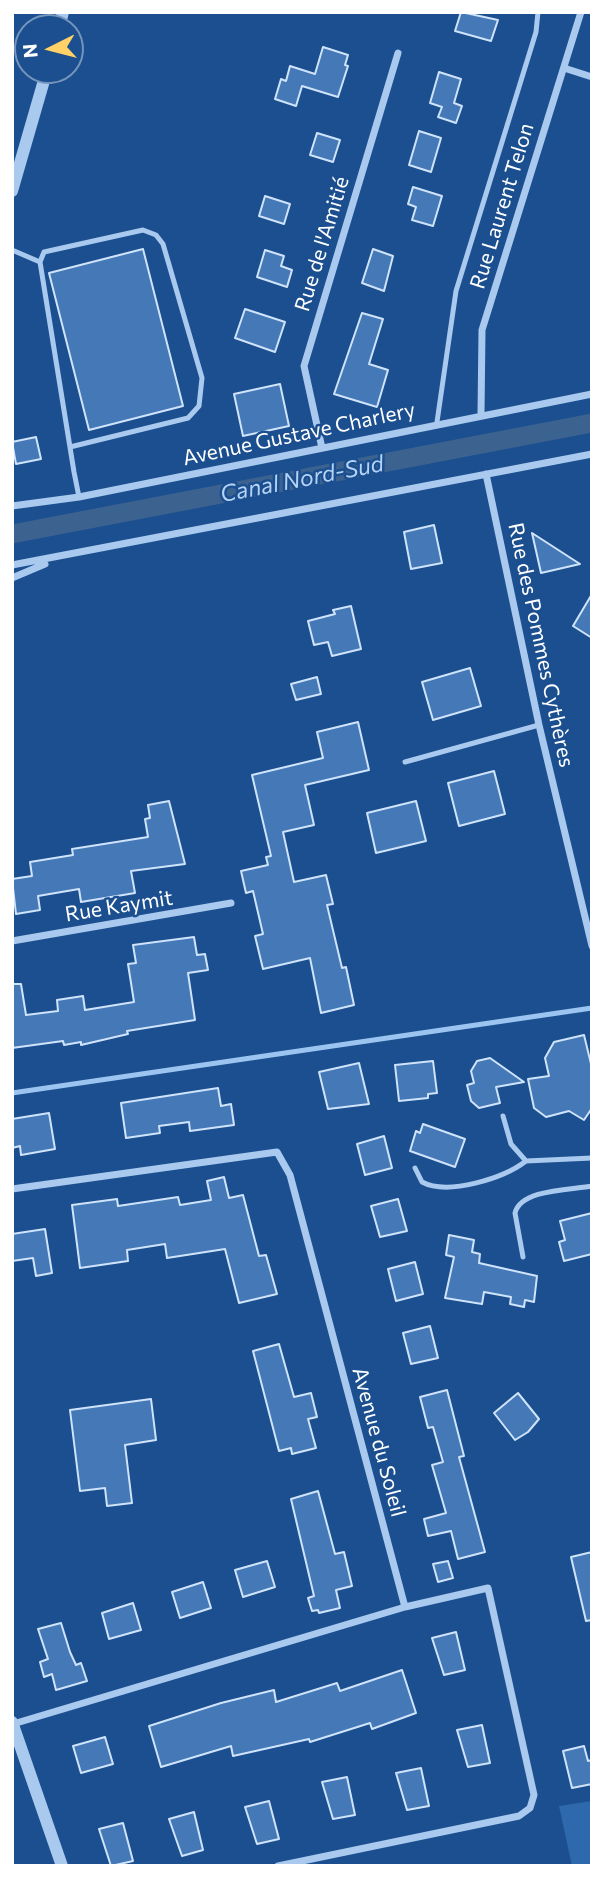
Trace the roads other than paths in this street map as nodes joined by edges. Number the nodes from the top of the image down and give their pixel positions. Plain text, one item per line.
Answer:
1 (538, 12) edge
2 (581, 12) edge
3 (398, 53) dead end
4 (564, 68) junction
5 (592, 77) edge
6 (43, 84) edge
7 (12, 191) edge
8 (12, 250) edge
9 (40, 262) junction
10 (592, 394) edge
11 (481, 414) junction
12 (437, 422) junction
13 (71, 447) junction
14 (322, 447) junction
15 (592, 454) edge
16 (486, 474) junction
17 (79, 497) junction
18 (12, 506) edge
19 (55, 559) junction
20 (12, 565) edge
21 (12, 578) edge
22 (539, 725) junction
23 (405, 762) dead end
24 (231, 903) dead end
25 (12, 941) edge
26 (592, 946) edge
27 (503, 1116) dead end
28 (592, 1158) edge
29 (526, 1161) junction
30 (415, 1168) dead end
31 (592, 1186) edge
32 (12, 1189) edge
33 (523, 1257) dead end
34 (405, 1606) junction
35 (13, 1723) edge
36 (62, 1866) edge
37 (278, 1866) edge

1 - 12 lane
2 - 4 street, Rue Laurent Telon
3 - 14 street, Rue de l'Amitié
4 - 5 street
4 - 11 street, Rue Laurent Telon
6 - 7 street
8 - 9 lane
9 - 13 lane
9 - 13 lane
10 - 11 street, Avenue Gustave Charlery
11 - 12 street, Avenue Gustave Charlery
12 - 14 street, Avenue Gustave Charlery
13 - 17 lane
14 - 17 street, Avenue Gustave Charlery
15 - 16 street
16 - 19 street
16 - 22 street, Rue des Pommes Cythères
17 - 18 street, Avenue Gustave Charlery
19 - 20 street
19 - 21 street
22 - 23 lane
22 - 26 street, Rue des Pommes Cythères
24 - 25 street, Rue Kaymit
27 - 29 lane
28 - 29 lane
29 - 30 lane
31 - 33 lane
32 - 34 street, Avenue du Soleil
34 - 35 street
34 - 37 street
35 - 36 street

